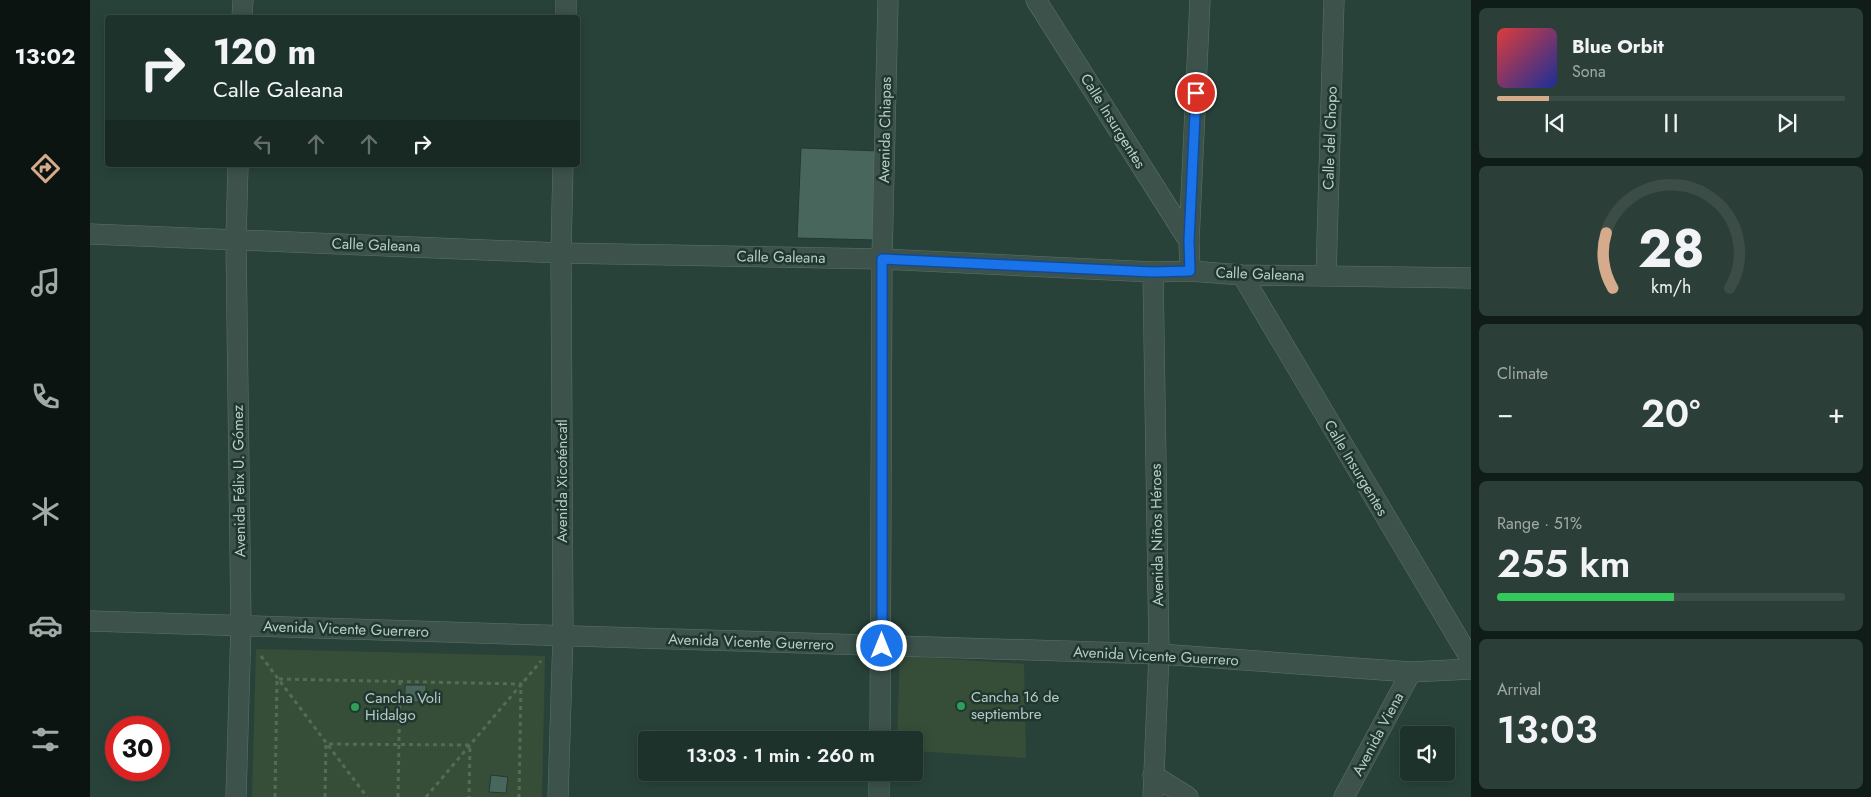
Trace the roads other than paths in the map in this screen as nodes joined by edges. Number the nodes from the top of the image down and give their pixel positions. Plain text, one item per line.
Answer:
1 (243, 0) edge
2 (566, 0) edge
3 (888, 0) edge
4 (1036, 0) edge
5 (1200, 0) edge
6 (1334, 0) edge
7 (242, 15) edge
8 (566, 15) edge
9 (238, 167) edge
10 (563, 167) edge
11 (90, 234) edge
12 (236, 240) junction
13 (1189, 241) junction
14 (561, 253) junction
15 (882, 259) junction
16 (1190, 271) junction
17 (1153, 272) junction
18 (1242, 276) junction
19 (1326, 276) junction
20 (1471, 278) edge
21 (90, 621) edge
22 (241, 626) junction
23 (563, 636) junction
24 (882, 646) junction
25 (1159, 654) junction
26 (1471, 660) edge
27 (1471, 669) edge
28 (1411, 672) junction
29 (880, 731) edge
30 (1153, 775) junction
31 (879, 781) edge
32 (236, 797) edge
33 (558, 797) edge
34 (879, 797) edge
35 (1153, 797) edge
36 (1188, 797) edge
37 (1344, 797) edge

1 - 7 street
2 - 8 street
3 - 15 street, Avenida Chiapas
4 - 13 street, Calle Insurgentes
5 - 13 street
6 - 19 street, Calle del Chopo
9 - 12 street, Avenida Félix U. Gómez
10 - 14 street, Avenida Xicoténcatl
11 - 12 street, Calle Galeana
12 - 14 street, Calle Galeana
12 - 22 street, Avenida Félix U. Gómez
13 - 16 street
14 - 15 street, Calle Galeana
14 - 23 street, Avenida Xicoténcatl
15 - 17 street, Calle Galeana
15 - 24 street, Avenida Chiapas
16 - 17 street, Calle Galeana
16 - 18 street, Calle Galeana
17 - 25 street, Avenida Niños Héroes
18 - 19 street, Calle Galeana
18 - 26 street, Calle Insurgentes
19 - 20 street, Calle Galeana
21 - 22 street, Avenida Vicente Guerrero
22 - 23 street, Avenida Vicente Guerrero
22 - 32 street, Avenida Félix U. Gómez
23 - 24 street, Avenida Vicente Guerrero
23 - 33 street, Avenida Xicoténcatl
24 - 25 street, Avenida Vicente Guerrero
24 - 29 street, Avenida Chiapas
25 - 28 street, Avenida Vicente Guerrero
25 - 30 street, Avenida Niños Héroes
27 - 28 street, Avenida Vicente Guerrero
28 - 37 street, Avenida Viena
30 - 35 street, Avenida Niños Héroes
30 - 36 street
31 - 34 street

